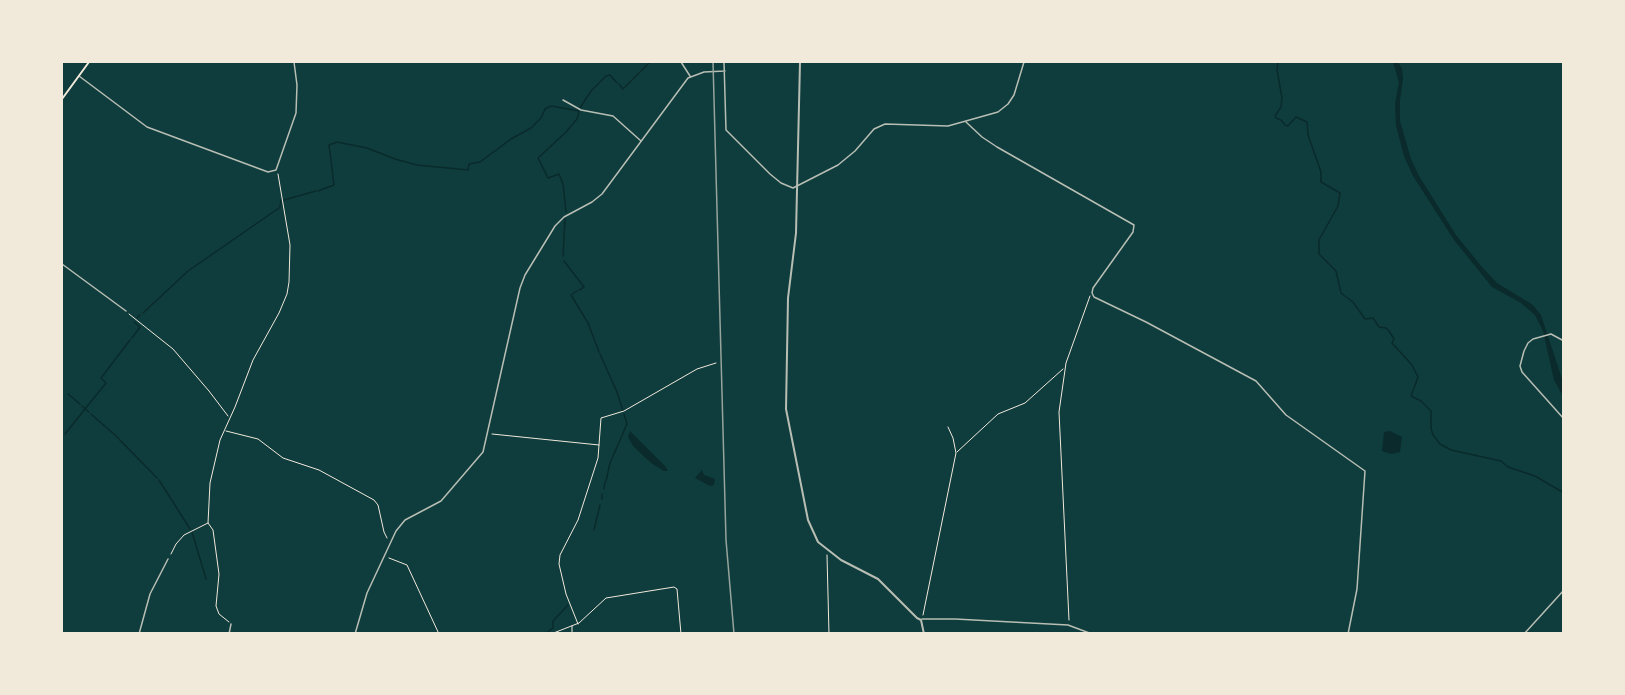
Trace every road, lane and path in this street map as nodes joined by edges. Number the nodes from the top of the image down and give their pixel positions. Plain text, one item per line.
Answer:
1 (89, 62) edge
2 (294, 62) edge
3 (681, 62) edge
4 (724, 62) edge
5 (800, 62) edge
6 (1024, 62) edge
7 (724, 70) junction
8 (79, 76) junction
9 (691, 76) junction
10 (62, 99) edge
11 (563, 100) dead end
12 (966, 122) junction
13 (641, 142) junction
14 (276, 170) junction
15 (796, 188) junction
16 (62, 264) edge
17 (1092, 293) junction
18 (126, 311) joint
19 (1563, 341) edge
20 (716, 363) dead end
21 (1065, 368) junction
22 (229, 418) junction
23 (1563, 419) edge
24 (948, 427) dead end
25 (224, 430) junction
26 (487, 434) junction
27 (600, 445) junction
28 (956, 453) junction
29 (208, 522) junction
30 (392, 540) junction
31 (827, 551) junction
32 (384, 556) junction
33 (168, 559) joint
34 (1563, 590) edge
35 (921, 620) junction
36 (231, 624) joint
37 (578, 624) junction
38 (1069, 625) junction
39 (572, 626) junction
40 (139, 633) edge
41 (229, 633) edge
42 (355, 633) edge
43 (439, 633) edge
44 (551, 633) edge
45 (572, 633) edge
46 (681, 633) edge
47 (829, 633) edge
48 (924, 633) edge
49 (1092, 633) edge
50 (1348, 633) edge
51 (1524, 633) edge

1 - 8 main road
2 - 14 street
3 - 9 street
4 - 7 street
5 - 15 street
6 - 12 street
7 - 9 street
7 - 15 street
8 - 10 main road
8 - 14 street
9 - 13 street
11 - 13 street
12 - 15 street
12 - 17 street
13 - 26 street
14 - 22 path
15 - 31 street
16 - 18 street
17 - 21 path
17 - 50 street
18 - 22 path
19 - 23 street
20 - 27 path
21 - 28 path
21 - 38 path
22 - 25 path
24 - 28 path
25 - 29 path
25 - 30 path
26 - 27 path
26 - 30 street
27 - 37 path
28 - 35 path
29 - 33 path
29 - 36 path
30 - 32 street
31 - 35 street
31 - 47 path
32 - 42 street
32 - 43 path
33 - 40 street
34 - 51 street
35 - 38 street
35 - 48 street
36 - 41 street
37 - 39 path
37 - 46 path
38 - 49 street
39 - 44 path
39 - 45 path

